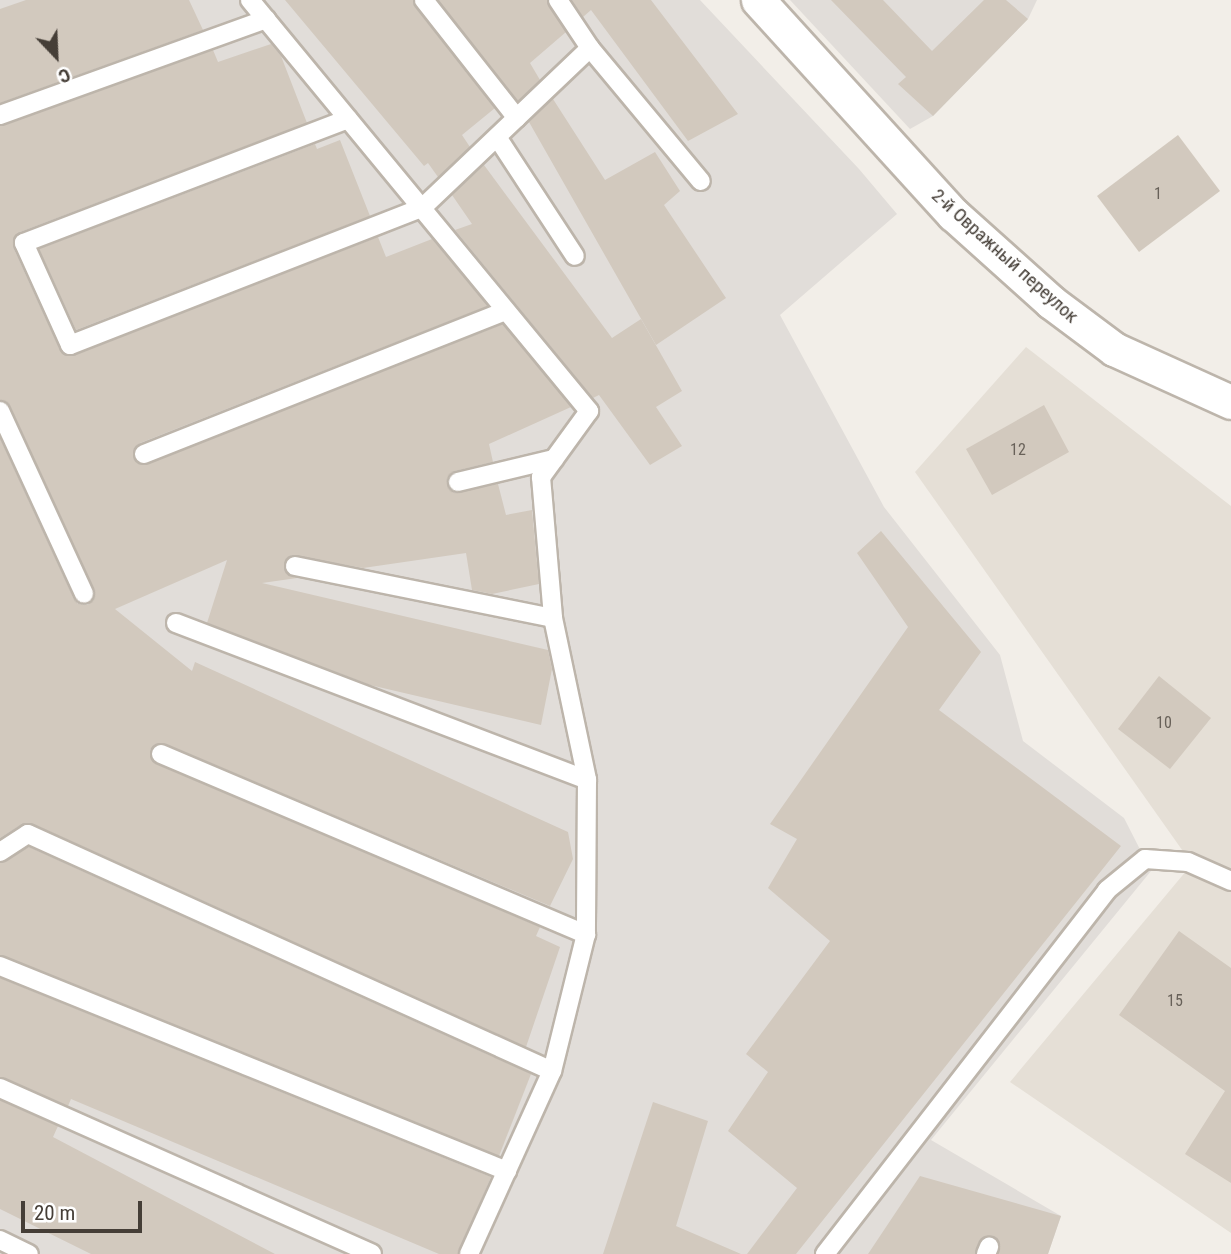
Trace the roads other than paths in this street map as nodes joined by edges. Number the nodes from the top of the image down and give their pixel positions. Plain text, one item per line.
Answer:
1 (250, 0) edge
2 (424, 0) edge
3 (558, 0) edge
4 (758, 0) edge
5 (266, 19) junction
6 (590, 48) junction
7 (0, 115) edge
8 (517, 118) junction
9 (348, 119) junction
10 (497, 137) junction
11 (701, 181) dead end
12 (422, 208) junction
13 (575, 256) dead end
14 (506, 311) junction
15 (1231, 401) edge
16 (0, 411) edge
17 (144, 454) dead end
18 (554, 459) junction
19 (458, 482) dead end
20 (295, 566) dead end
21 (85, 594) dead end
22 (553, 618) junction
23 (176, 623) dead end
24 (161, 754) dead end
25 (587, 780) junction
26 (0, 852) edge
27 (1231, 880) edge
28 (586, 934) junction
29 (0, 965) edge
30 (552, 1071) junction
31 (0, 1088) edge
32 (507, 1171) junction
33 (0, 1240) edge
34 (29, 1254) edge
35 (372, 1254) edge
36 (469, 1254) edge
37 (825, 1254) edge

1 - 5 lane
2 - 8 lane
3 - 6 lane
4 - 15 street, 2-й Овражный переулок
5 - 7 lane
5 - 9 lane
6 - 8 lane
6 - 11 lane
8 - 10 lane
9 - 12 lane
9 - 12 lane
10 - 12 lane
10 - 13 lane
12 - 14 lane
14 - 17 lane
14 - 18 lane
16 - 21 lane
18 - 19 lane
18 - 22 lane
20 - 22 lane
22 - 25 lane
23 - 25 lane
24 - 28 lane
25 - 28 lane
26 - 30 lane
27 - 37 lane
28 - 30 lane
29 - 32 lane
30 - 32 lane
31 - 35 lane
32 - 36 lane
33 - 34 lane

